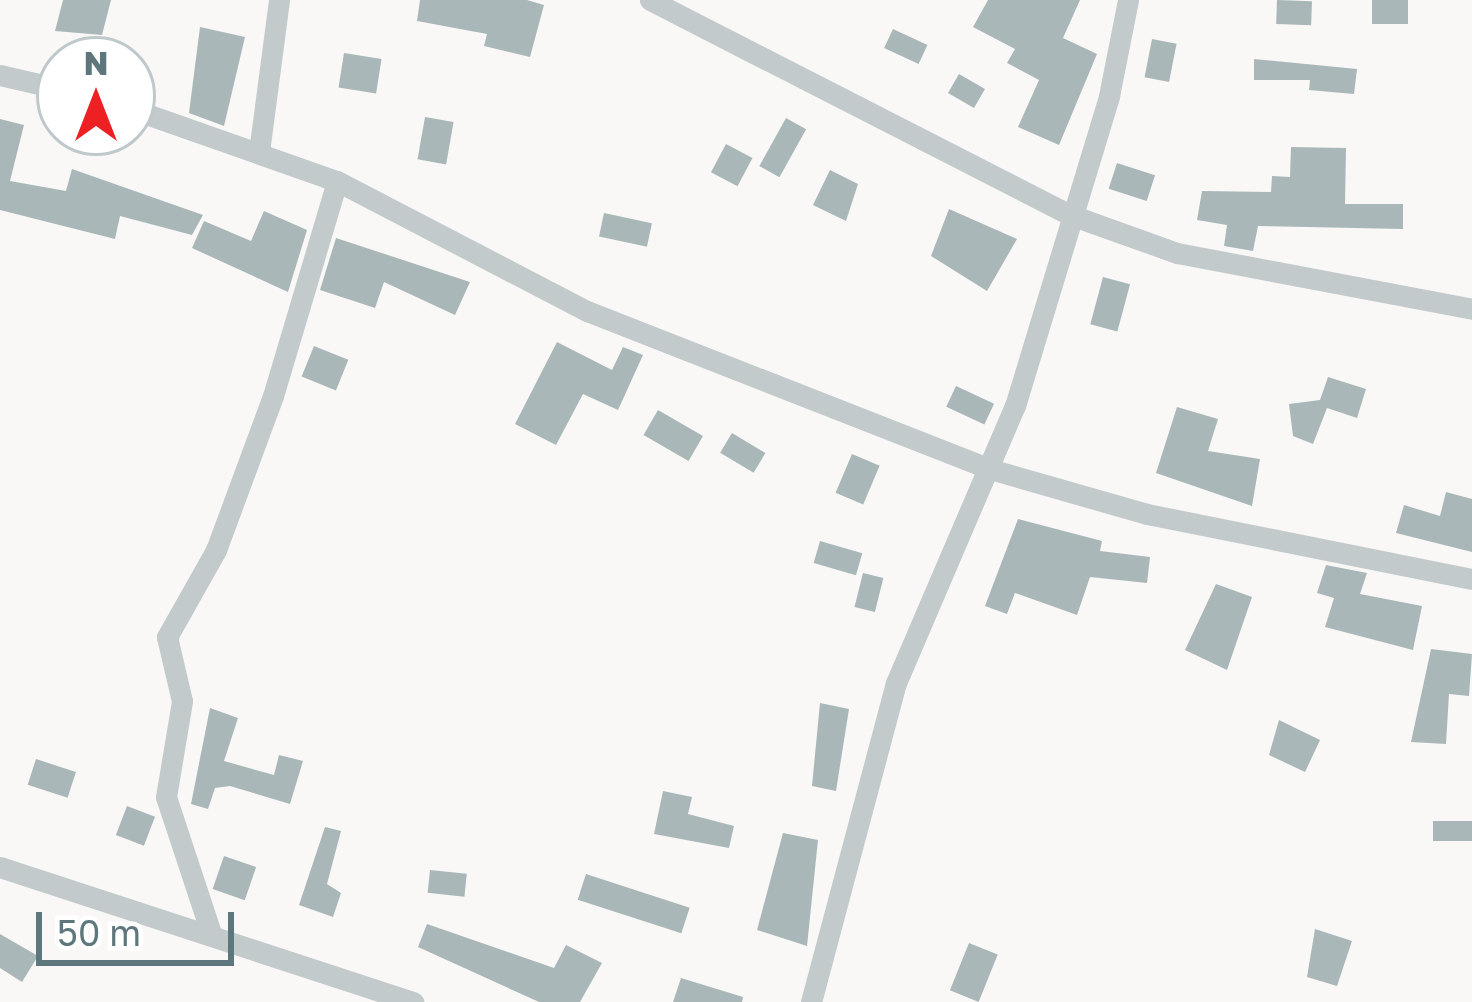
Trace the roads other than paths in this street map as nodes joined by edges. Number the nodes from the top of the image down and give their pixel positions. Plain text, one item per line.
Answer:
1 (279, 0) edge
2 (650, 0) edge
3 (1128, 0) edge
4 (0, 74) edge
5 (36, 83) edge
6 (156, 117) edge
7 (259, 152) junction
8 (337, 182) junction
9 (1068, 214) junction
10 (1472, 309) edge
11 (990, 469) junction
12 (1472, 579) edge
13 (0, 866) edge
14 (211, 933) junction
15 (414, 1002) edge
16 (812, 1002) edge

1 - 7 street
2 - 9 street
3 - 9 street
4 - 5 street
6 - 7 street
7 - 8 street
8 - 11 street
8 - 14 street
9 - 10 street
9 - 11 street
11 - 12 street
11 - 16 street
13 - 14 street
14 - 15 street

